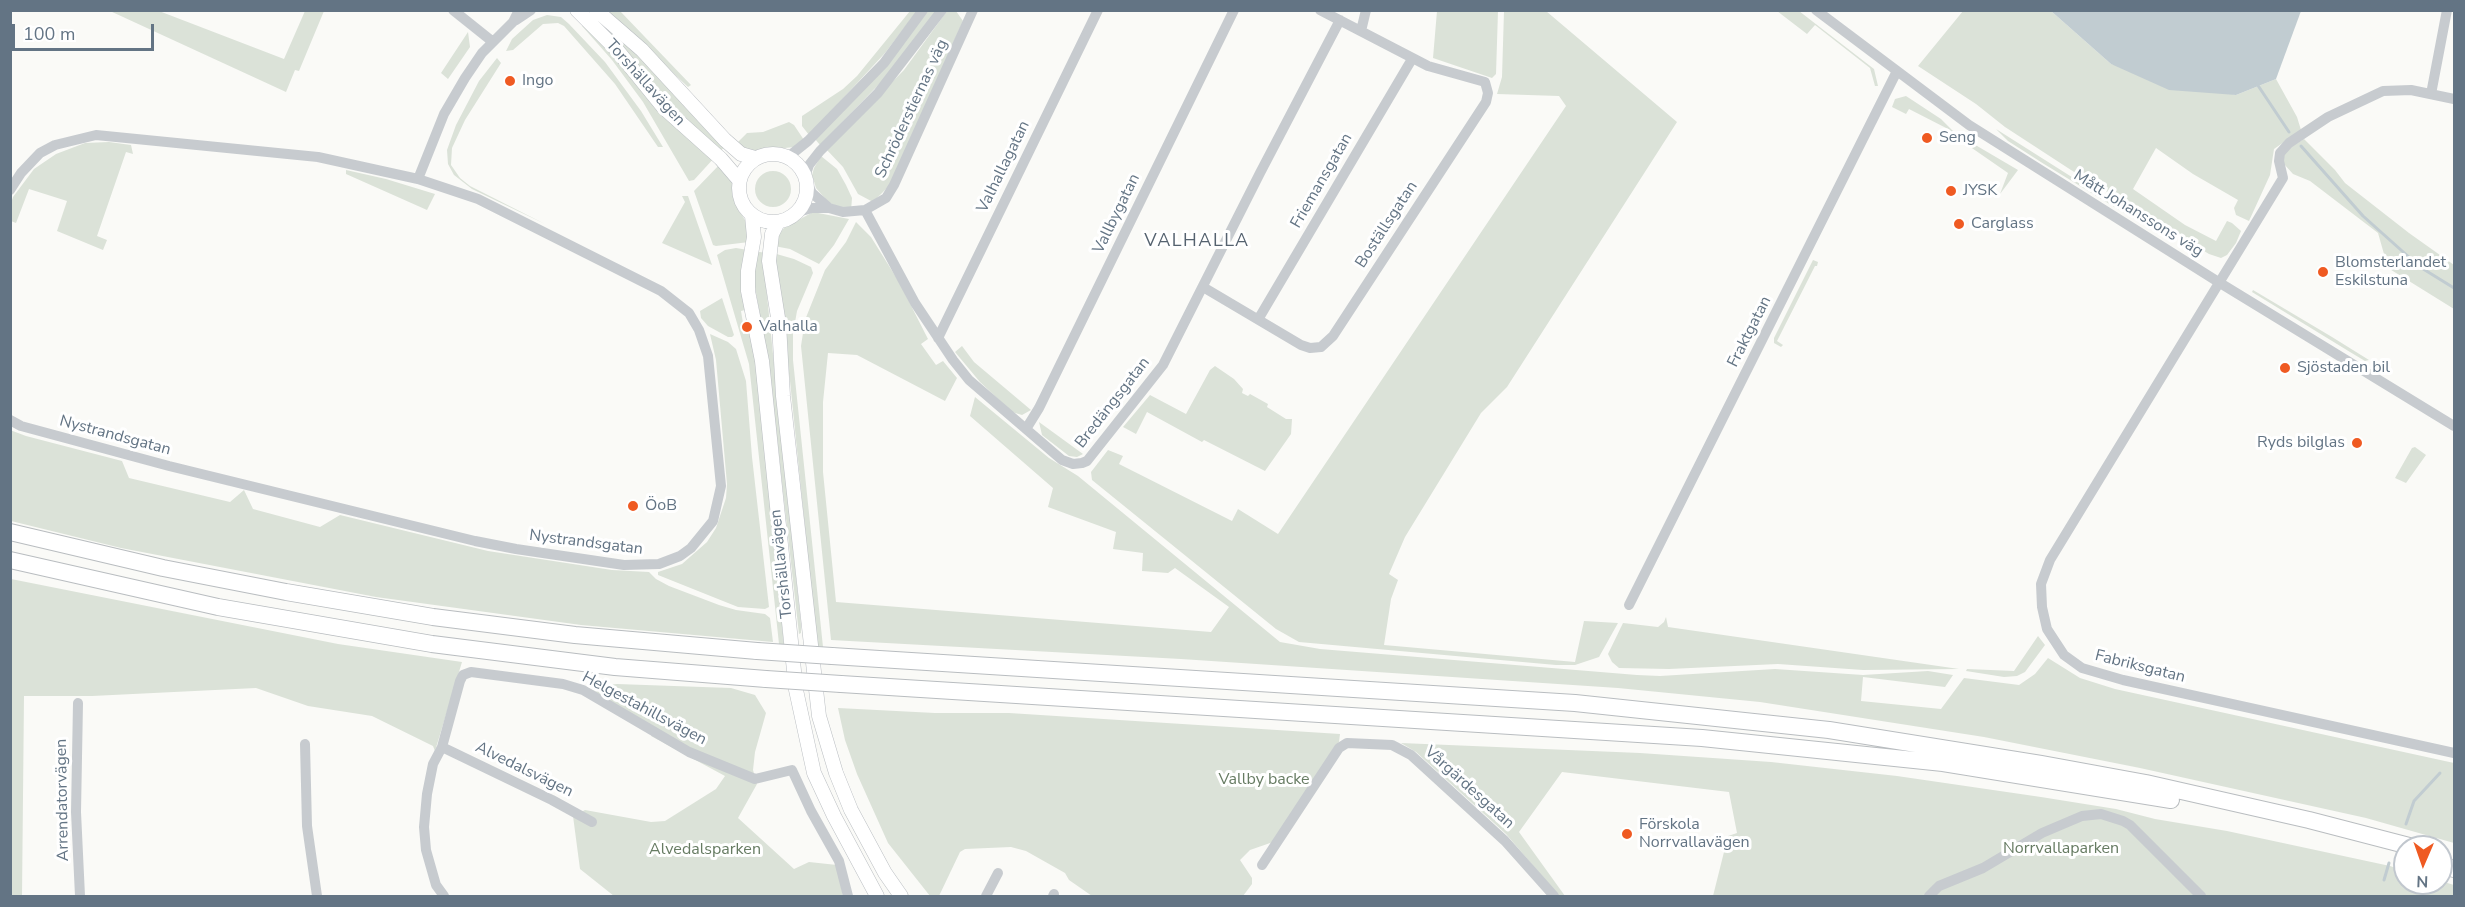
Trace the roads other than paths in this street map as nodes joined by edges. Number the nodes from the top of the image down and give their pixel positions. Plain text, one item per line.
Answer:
1 (453, 10) edge
2 (519, 10) edge
3 (531, 10) edge
4 (577, 10) edge
5 (596, 10) edge
6 (923, 10) edge
7 (942, 10) edge
8 (974, 10) edge
9 (1098, 10) edge
10 (1234, 10) edge
11 (1320, 10) edge
12 (1366, 10) edge
13 (1816, 10) edge
14 (2447, 10) edge
15 (1340, 20) junction
16 (513, 22) junction
17 (1361, 31) junction
18 (493, 42) junction
19 (1412, 59) junction
20 (1897, 71) junction
21 (2431, 94) junction
22 (2454, 99) edge
23 (788, 157) junction
24 (755, 158) junction
25 (418, 179) junction
26 (739, 180) junction
27 (806, 180) junction
28 (10, 190) edge
29 (829, 208) junction
30 (865, 210) junction
31 (798, 212) junction
32 (752, 216) junction
33 (778, 222) junction
34 (2220, 283) junction
35 (1203, 287) junction
36 (1259, 318) junction
37 (938, 338) junction
38 (10, 420) edge
39 (2454, 426) edge
40 (1026, 429) junction
41 (10, 532) edge
42 (10, 560) edge
43 (1629, 605) dead end
44 (78, 703) dead end
45 (305, 744) dead end
46 (442, 747) junction
47 (2454, 753) edge
48 (592, 822) dead end
49 (2393, 842) edge
50 (2393, 852) edge
51 (1262, 865) dead end
52 (998, 873) dead end
53 (80, 897) edge
54 (317, 897) edge
55 (444, 897) edge
56 (848, 897) edge
57 (877, 897) edge
58 (901, 897) edge
59 (986, 897) edge
60 (1554, 897) edge
61 (1929, 897) edge
62 (2201, 897) edge

1 - 18 street
2 - 16 street
3 - 16 street
4 - 26 main road, Torshällavägen
5 - 24 main road, Torshällavägen
6 - 23 street
7 - 27 street, Schröderstiernas väg
8 - 30 street, Schröderstiernas väg
9 - 37 street, Valhallagatan
10 - 40 street, Vallbygatan
11 - 15 street
12 - 17 street
13 - 20 street, Mått Johanssons väg
14 - 21 street
15 - 17 street
15 - 35 street, Bredängsgatan
16 - 18 street
17 - 19 street
18 - 25 street
19 - 36 street, Friemansgatan
19 - 36 street, Boställsgatan
20 - 34 street, Mått Johanssons väg
20 - 43 street, Fraktgatan
21 - 22 street, Fabriksgatan
21 - 34 street, Fabriksgatan
23 - 24 main road
23 - 27 main road
24 - 26 main road
25 - 28 street, Nystrandsgatan
25 - 38 street, Nystrandsgatan
26 - 32 main road
27 - 29 street
27 - 31 main road
29 - 30 street
29 - 31 street
30 - 37 street, Bredängsgatan
31 - 33 main road
32 - 33 main road
32 - 57 main road, Torshällavägen
33 - 58 main road, Torshällavägen
34 - 39 street, Mått Johanssons väg
34 - 47 street, Fabriksgatan
35 - 36 street, Boställsgatan
35 - 40 street, Bredängsgatan
37 - 40 street, Bredängsgatan
41 - 49 highway, bridge
42 - 50 highway, bridge
44 - 53 street, Arrendatorvägen
45 - 54 street
46 - 48 street, Alvedalsvägen
46 - 55 street, Helgestahillsvägen
46 - 56 street, Helgestahillsvägen
51 - 60 street, Vårgärdesgatan
52 - 59 street
61 - 62 street

